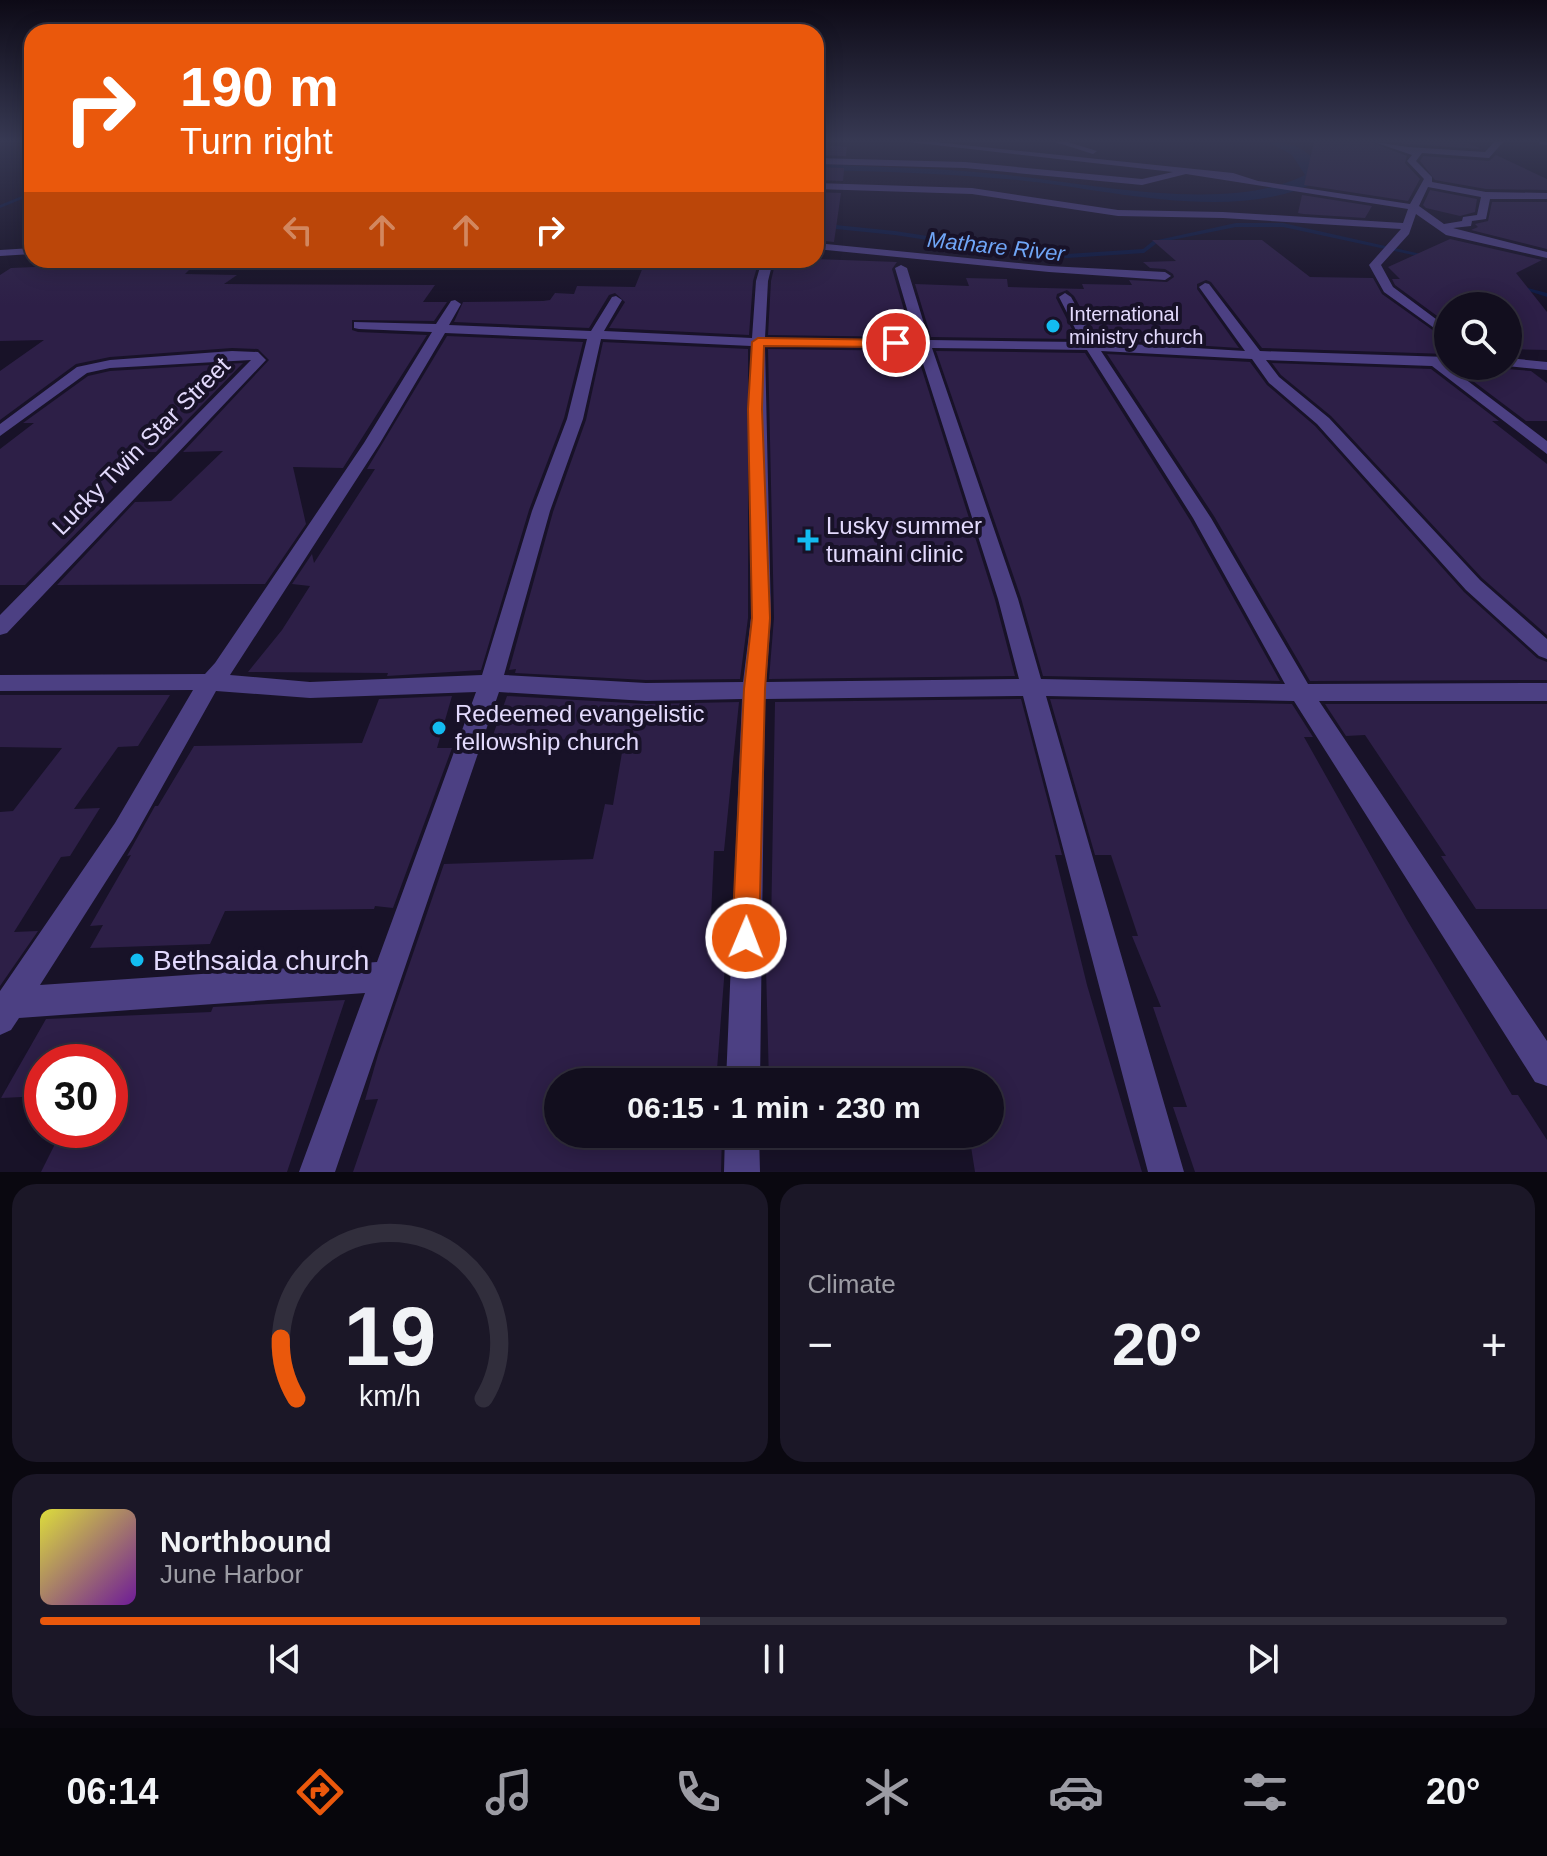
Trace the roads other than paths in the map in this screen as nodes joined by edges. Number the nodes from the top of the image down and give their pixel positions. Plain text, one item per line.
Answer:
1 (1016, 197) edge
2 (1333, 197) edge
3 (1420, 197) edge
4 (1487, 197) edge
5 (1495, 197) edge
6 (1413, 207) junction
7 (1547, 208) edge
8 (1405, 230) junction
9 (1450, 233) junction
10 (824, 247) edge
11 (24, 252) edge
12 (0, 253) edge
13 (1547, 255) edge
14 (765, 268) edge
15 (901, 268) dead end
16 (1165, 276) dead end
17 (1205, 287) dead end
18 (1065, 297) dead end
19 (616, 300) dead end
20 (455, 304) dead end
21 (1434, 324) edge
22 (359, 325) dead end
23 (439, 331) junction
24 (595, 335) junction
25 (758, 342) junction
26 (924, 344) junction
27 (1091, 346) junction
28 (1254, 355) junction
29 (1434, 362) edge
30 (1522, 363) edge
31 (1547, 366) edge
32 (1464, 380) edge
33 (0, 431) edge
34 (1547, 449) edge
35 (0, 628) edge
36 (1547, 651) edge
37 (210, 682) junction
38 (0, 683) edge
39 (491, 683) junction
40 (1032, 687) junction
41 (754, 689) junction
42 (1547, 692) edge
43 (1301, 693) junction
44 (387, 976) junction
45 (5, 1011) edge
46 (743, 1068) edge
47 (1547, 1070) edge
48 (742, 1148) edge
49 (317, 1172) edge
50 (742, 1172) edge
51 (1166, 1172) edge

1 - 8 street
2 - 6 street
3 - 6 street
4 - 9 street
5 - 7 street
6 - 8 street
6 - 9 street
8 - 21 street
9 - 13 street
10 - 16 street
11 - 12 street
14 - 25 street
15 - 26 street
17 - 28 street
18 - 27 street
19 - 24 street
20 - 23 street
22 - 23 street
23 - 24 street
23 - 37 street
24 - 25 street
24 - 39 street
25 - 26 street
25 - 41 street
26 - 27 street
26 - 40 street
27 - 28 street
27 - 43 street
28 - 29 street
28 - 36 street
30 - 31 street
32 - 34 street
33 - 35 street, Lucky Twin Star Street
37 - 38 street
37 - 39 street
37 - 45 street
39 - 41 street
39 - 44 street
40 - 41 street
40 - 43 street
40 - 51 street
41 - 46 street
42 - 43 street
43 - 47 street
44 - 45 street
44 - 49 street
48 - 50 street

